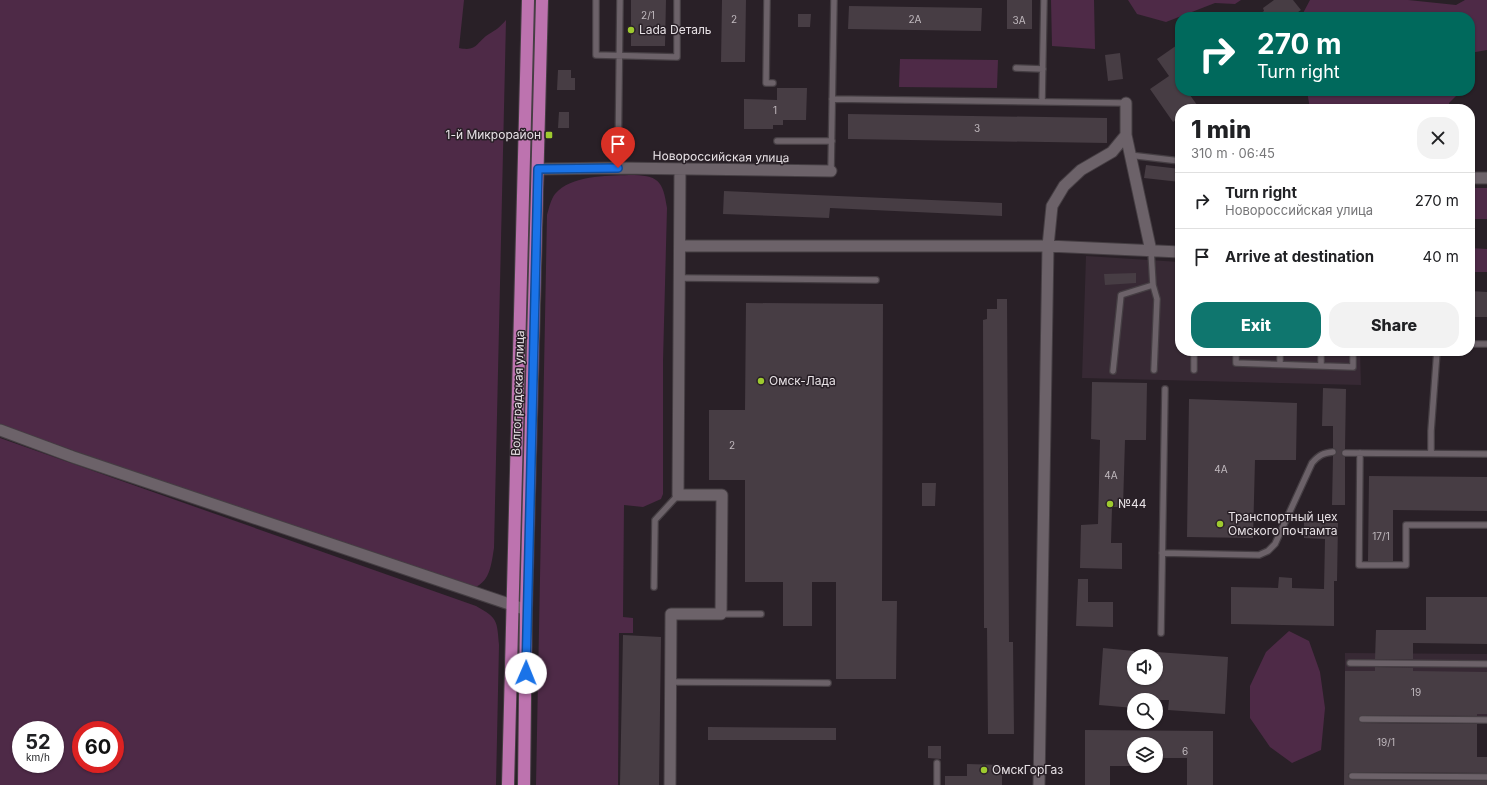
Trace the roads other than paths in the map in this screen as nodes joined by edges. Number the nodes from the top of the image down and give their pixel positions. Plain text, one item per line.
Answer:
1 (528, 0) edge
2 (542, 0) edge
3 (596, 0) edge
4 (620, 0) edge
5 (677, 0) edge
6 (767, 0) edge
7 (834, 0) edge
8 (1044, 0) edge
9 (619, 56) junction
10 (1016, 68) dead end
11 (1043, 69) junction
12 (773, 83) dead end
13 (832, 99) junction
14 (1042, 102) junction
15 (1126, 103) joint
16 (1126, 135) junction
17 (777, 141) dead end
18 (832, 142) junction
19 (1129, 154) junction
20 (1175, 160) edge
21 (618, 168) junction
22 (538, 169) junction
23 (680, 170) junction
24 (831, 171) joint
25 (1475, 178) edge
26 (1487, 178) edge
27 (680, 246) junction
28 (1048, 246) junction
29 (1150, 251) junction
30 (1175, 252) edge
31 (680, 278) junction
32 (876, 280) dead end
33 (1153, 285) junction
34 (1475, 344) edge
35 (1487, 344) edge
36 (1194, 356) edge
37 (1236, 356) edge
38 (1280, 356) edge
39 (1321, 356) edge
40 (1354, 356) edge
41 (1437, 356) edge
42 (1280, 364) junction
43 (1321, 366) junction
44 (1154, 370) dead end
45 (1194, 370) dead end
46 (1113, 371) dead end
47 (1165, 389) dead end
48 (0, 430) edge
49 (1333, 452) dead end
50 (1345, 453) dead end
51 (1360, 453) junction
52 (1431, 453) junction
53 (1487, 454) edge
54 (678, 495) junction
55 (1487, 525) edge
56 (1162, 553) junction
57 (654, 587) dead end
58 (512, 607) junction
59 (526, 609) junction
60 (721, 614) junction
61 (761, 614) dead end
62 (1160, 633) dead end
63 (1350, 663) dead end
64 (1487, 664) edge
65 (670, 682) junction
66 (828, 683) dead end
67 (1362, 719) dead end
68 (1487, 720) edge
69 (937, 763) dead end
70 (1352, 776) dead end
71 (1487, 777) edge
72 (508, 785) edge
73 (524, 785) edge
74 (670, 785) edge
75 (937, 785) edge
76 (1039, 785) edge

1 - 58 main road, Волгоградская улица
2 - 22 main road, Волгоградская улица
3 - 9 lane
4 - 9 lane
5 - 9 lane
6 - 12 lane
7 - 13 lane
8 - 11 lane
9 - 21 lane
10 - 11 lane
11 - 14 lane
13 - 14 lane
13 - 18 lane
14 - 15 lane
15 - 16 street
16 - 19 street
16 - 28 street
17 - 18 lane
18 - 24 lane
19 - 20 lane
19 - 29 street
21 - 22 street, Новороссийская улица
21 - 23 street, Новороссийская улица
22 - 59 main road, Волгоградская улица
23 - 24 street, Новороссийская улица
23 - 27 street
25 - 26 street
27 - 28 street
27 - 31 street
28 - 29 street
28 - 76 street
29 - 30 street
29 - 33 lane
31 - 32 lane
31 - 54 street
33 - 44 lane
33 - 46 lane
34 - 35 lane
36 - 45 lane
37 - 42 lane
38 - 42 lane
39 - 43 lane
40 - 43 lane
41 - 52 lane
42 - 43 lane
47 - 56 lane
48 - 58 street
49 - 56 lane
50 - 51 lane
51 - 52 lane
51 - 55 lane
52 - 53 lane
54 - 57 lane
54 - 60 street
56 - 62 lane
58 - 59 street
58 - 72 main road, Волгоградская улица
59 - 73 main road, Волгоградская улица
60 - 61 lane
60 - 65 street
63 - 64 lane
65 - 66 lane
65 - 74 street
67 - 68 lane
69 - 75 lane
70 - 71 lane

